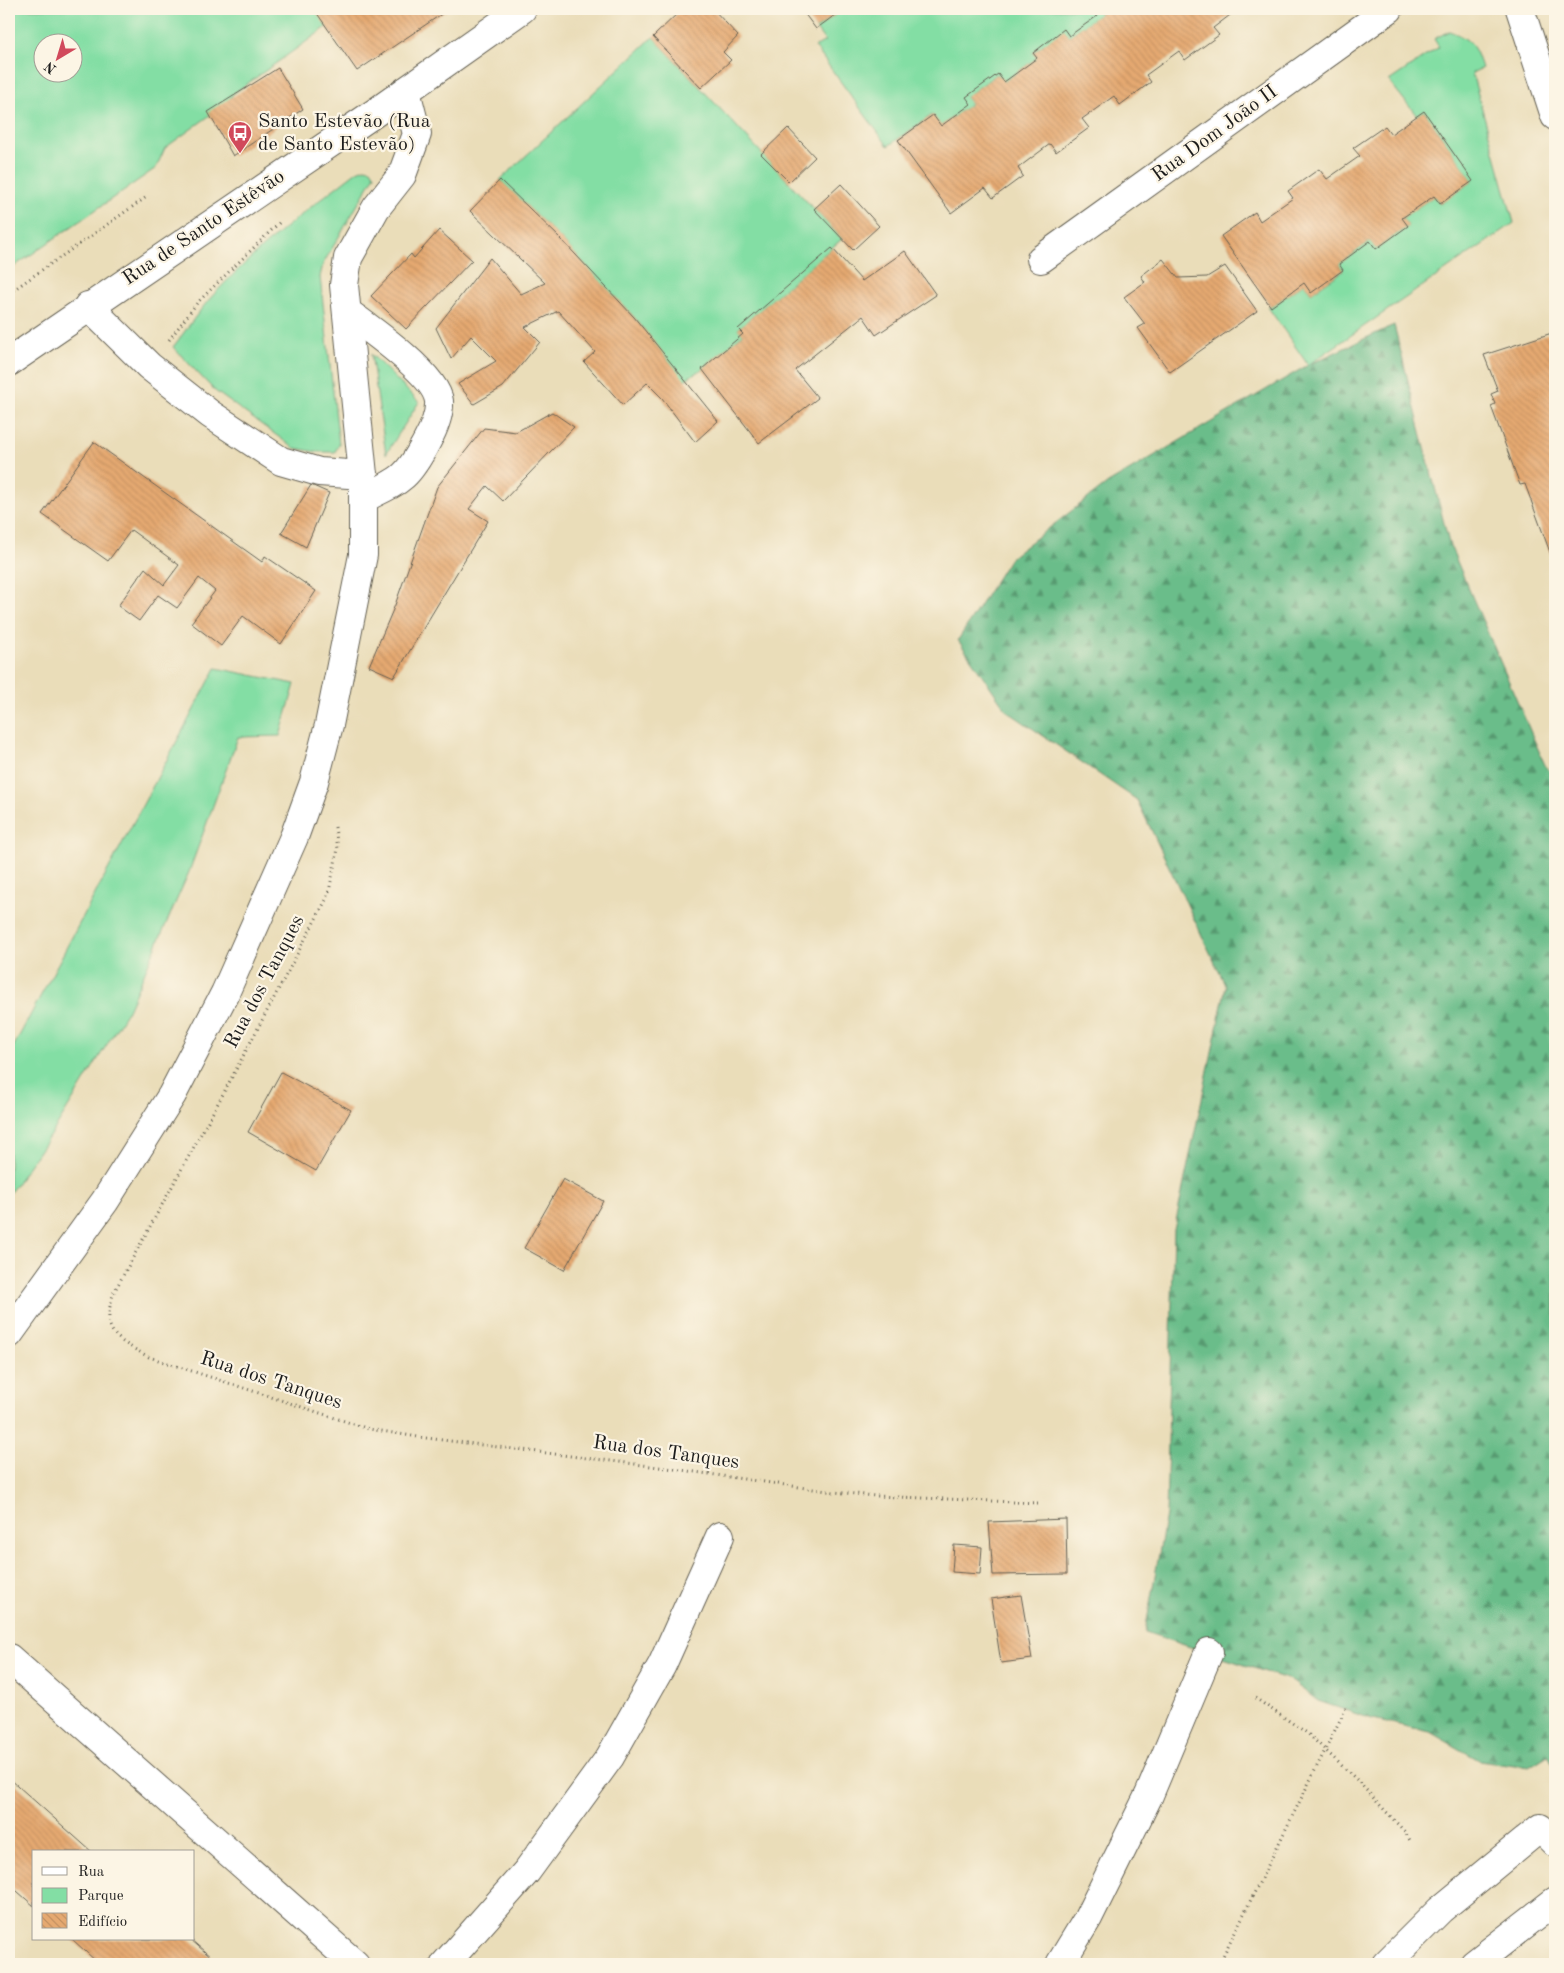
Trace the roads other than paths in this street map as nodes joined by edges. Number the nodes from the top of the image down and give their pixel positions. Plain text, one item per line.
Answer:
1 (522, 9) edge
2 (1390, 9) edge
3 (1520, 9) edge
4 (406, 90) junction
5 (1555, 116) edge
6 (1041, 259) dead end
7 (88, 306) junction
8 (347, 312) junction
9 (9, 362) edge
10 (364, 487) junction
11 (9, 1334) edge
12 (720, 1536) dead end
13 (1209, 1652) dead end
14 (9, 1658) edge
15 (1548, 1836) edge
16 (1555, 1901) edge
17 (355, 1964) edge
18 (445, 1964) edge
19 (1060, 1964) edge
20 (1386, 1964) edge
21 (1474, 1964) edge

1 - 4 street, Rua de Santo Estêvão
2 - 6 street, Rua Dom João II
3 - 5 street
4 - 7 street, Rua de Santo Estêvão
4 - 8 street
7 - 9 street, Rua de Santo Estêvão
7 - 10 street
8 - 10 street
8 - 10 street
10 - 11 street
12 - 18 street
13 - 19 street
14 - 17 street
15 - 20 street
16 - 21 street

